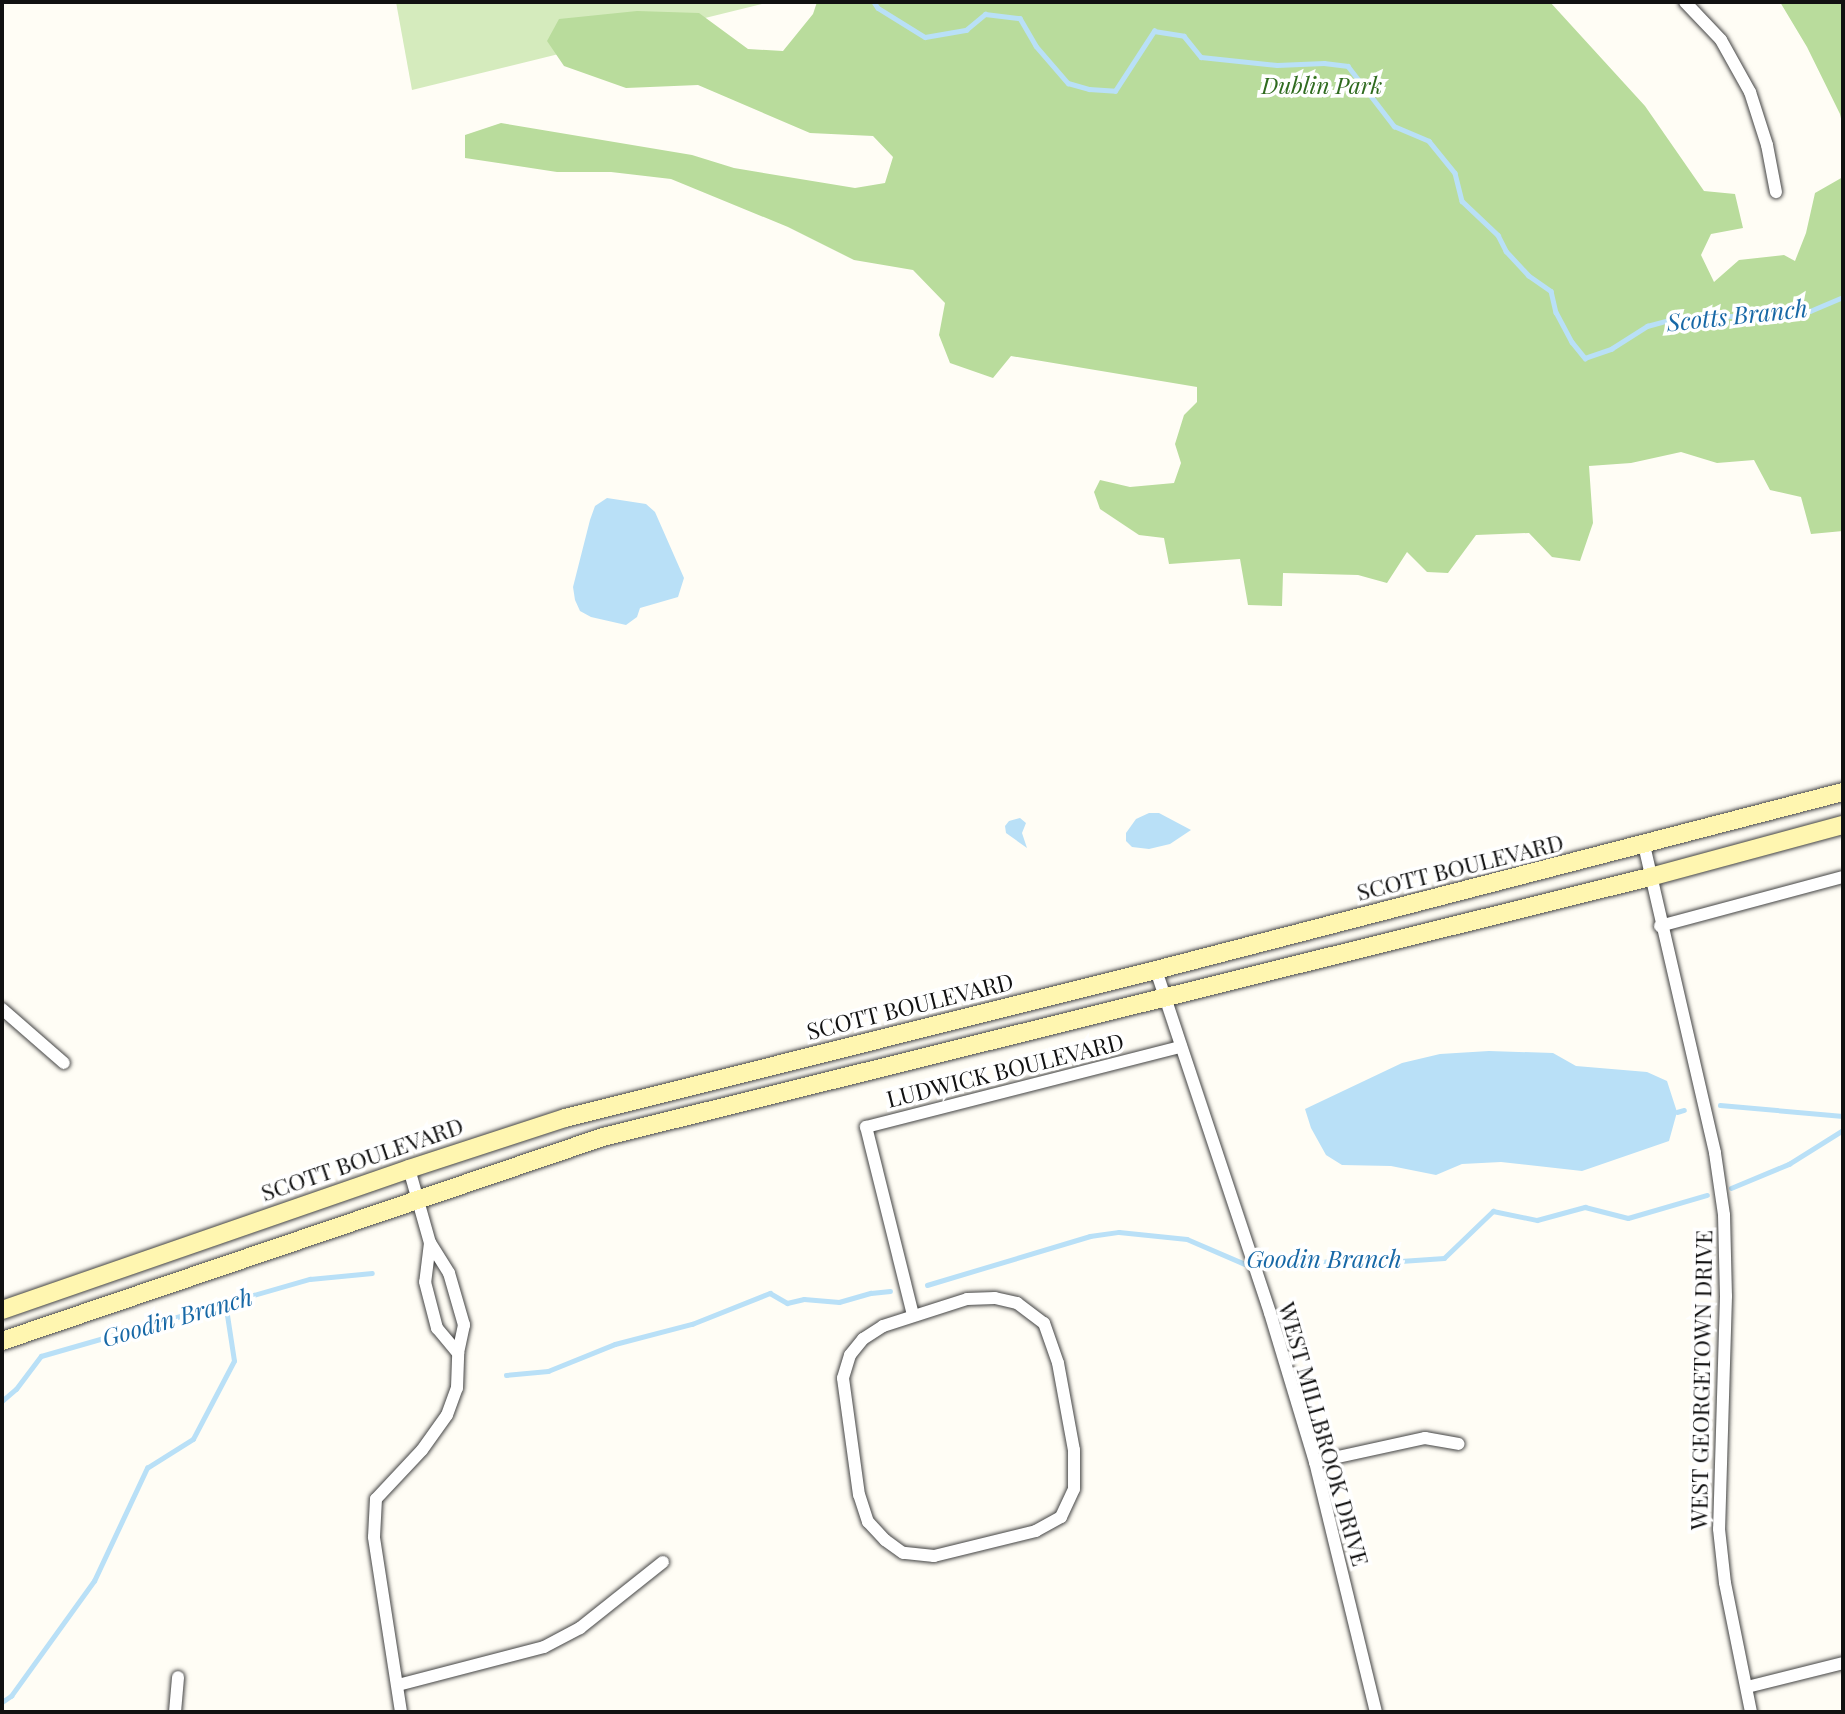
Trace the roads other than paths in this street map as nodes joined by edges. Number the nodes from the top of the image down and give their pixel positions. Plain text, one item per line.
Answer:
1 (1685, 2) edge
2 (1776, 192) dead end
3 (1843, 792) edge
4 (1843, 825) edge
5 (1644, 845) junction
6 (1650, 877) junction
7 (1843, 877) edge
8 (1660, 926) junction
9 (1156, 970) junction
10 (1165, 998) junction
11 (2, 1009) edge
12 (1181, 1047) junction
13 (64, 1063) dead end
14 (408, 1169) junction
15 (418, 1198) junction
16 (430, 1244) junction
17 (2, 1310) edge
18 (913, 1315) junction
19 (2, 1340) edge
20 (458, 1353) junction
21 (1458, 1444) dead end
22 (1315, 1462) junction
23 (663, 1562) dead end
24 (1843, 1663) edge
25 (178, 1677) dead end
26 (398, 1685) junction
27 (1747, 1687) junction
28 (175, 1712) edge
29 (401, 1712) edge
30 (1376, 1712) edge
31 (1751, 1712) edge

1 - 2 street
3 - 5 main road, SCOTT BOULEVARD
4 - 6 main road
5 - 6 street, WEST GEORGETOWN DRIVE
5 - 9 main road, SCOTT BOULEVARD
6 - 8 street, WEST GEORGETOWN DRIVE
6 - 10 main road
7 - 8 street
8 - 27 street, WEST GEORGETOWN DRIVE
9 - 10 street, WEST MILLBROOK DRIVE
9 - 14 main road, SCOTT BOULEVARD
10 - 12 street, WEST MILLBROOK DRIVE
10 - 15 main road
11 - 13 street
12 - 18 street, LUDWICK BOULEVARD
12 - 22 street, WEST MILLBROOK DRIVE
14 - 15 street
14 - 17 main road, SCOTT BOULEVARD
15 - 16 street
15 - 19 main road
16 - 20 street
16 - 20 street
18 - 18 street
20 - 26 street
21 - 22 street
22 - 30 street, WEST MILLBROOK DRIVE
23 - 26 street
24 - 27 street
25 - 28 street
26 - 29 street
27 - 31 street, WEST GEORGETOWN DRIVE

